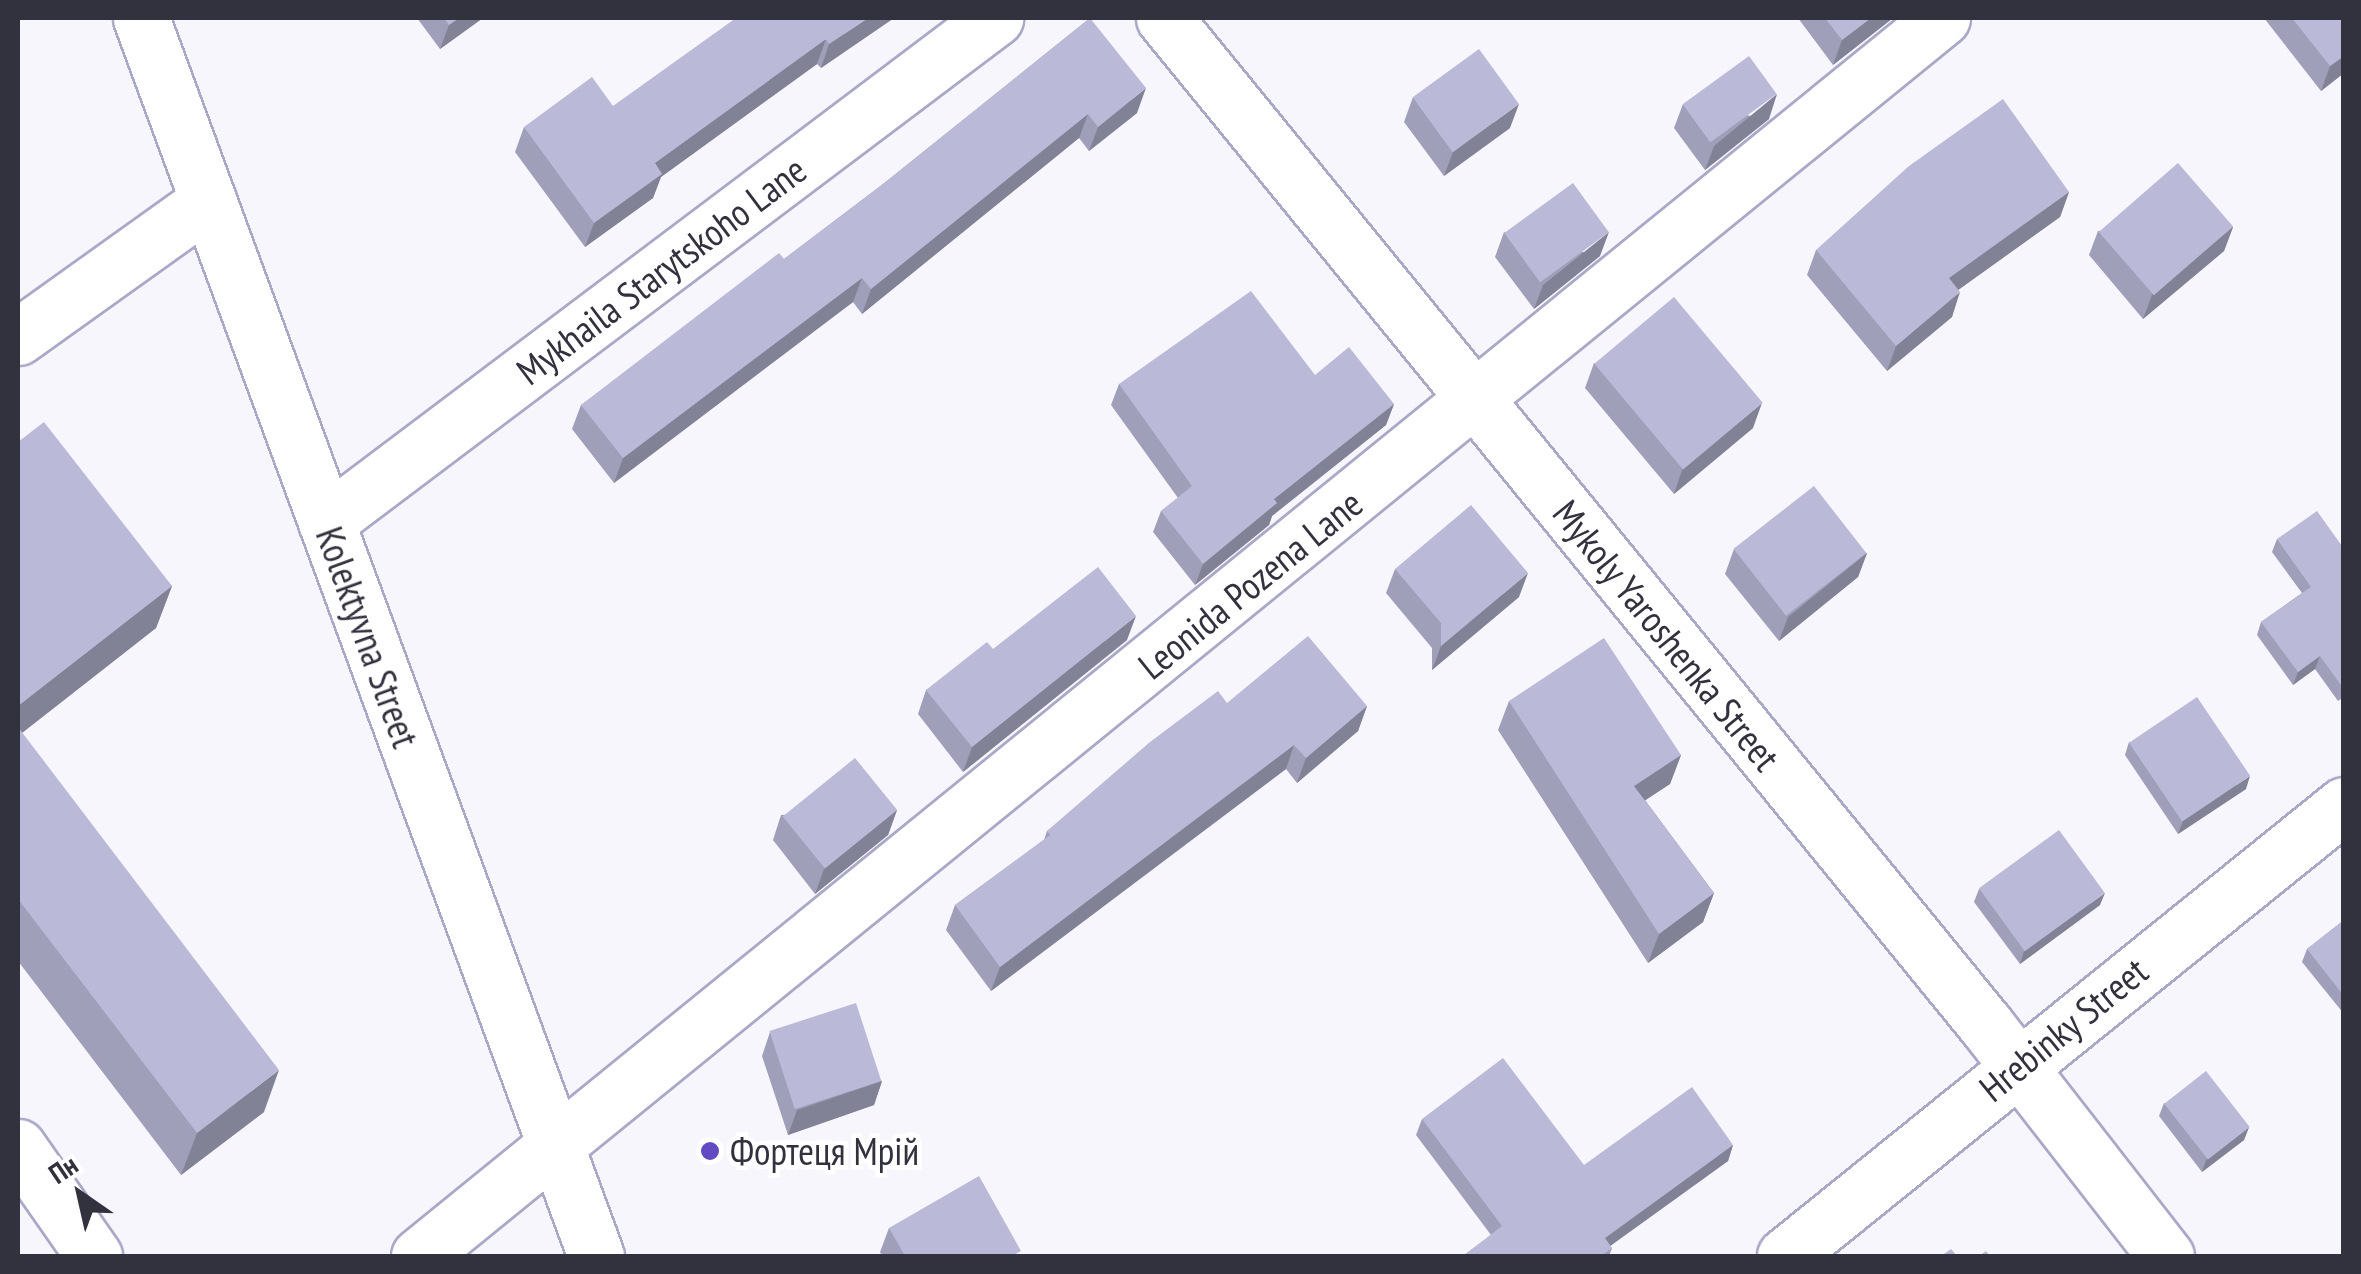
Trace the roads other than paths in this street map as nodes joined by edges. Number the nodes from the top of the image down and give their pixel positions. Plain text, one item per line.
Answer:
1 (141, 18) edge
2 (995, 18) edge
3 (1164, 18) edge
4 (1942, 18) edge
5 (208, 201) junction
6 (18, 337) edge
7 (1475, 400) junction
8 (326, 522) junction
9 (2344, 805) edge
10 (2016, 1066) junction
11 (18, 1146) edge
12 (556, 1148) junction
13 (94, 1256) edge
14 (419, 1256) edge
15 (596, 1256) edge
16 (1785, 1256) edge
17 (2166, 1256) edge

1 - 5 street, Kolektyvna Street
2 - 8 street, Mykhaila Starytskoho Lane
3 - 7 street, Mykoly Yaroshenka Street
4 - 7 street, Leonida Pozena Lane
5 - 6 street
5 - 8 street, Kolektyvna Street
7 - 10 street, Mykoly Yaroshenka Street
7 - 12 street, Leonida Pozena Lane
8 - 12 street, Kolektyvna Street
9 - 10 street, Hrebinky Street
10 - 16 street, Hrebinky Street
10 - 17 street, Mykoly Yaroshenka Street
11 - 13 street
12 - 14 street, Leonida Pozena Lane
12 - 15 street, Kolektyvna Street

